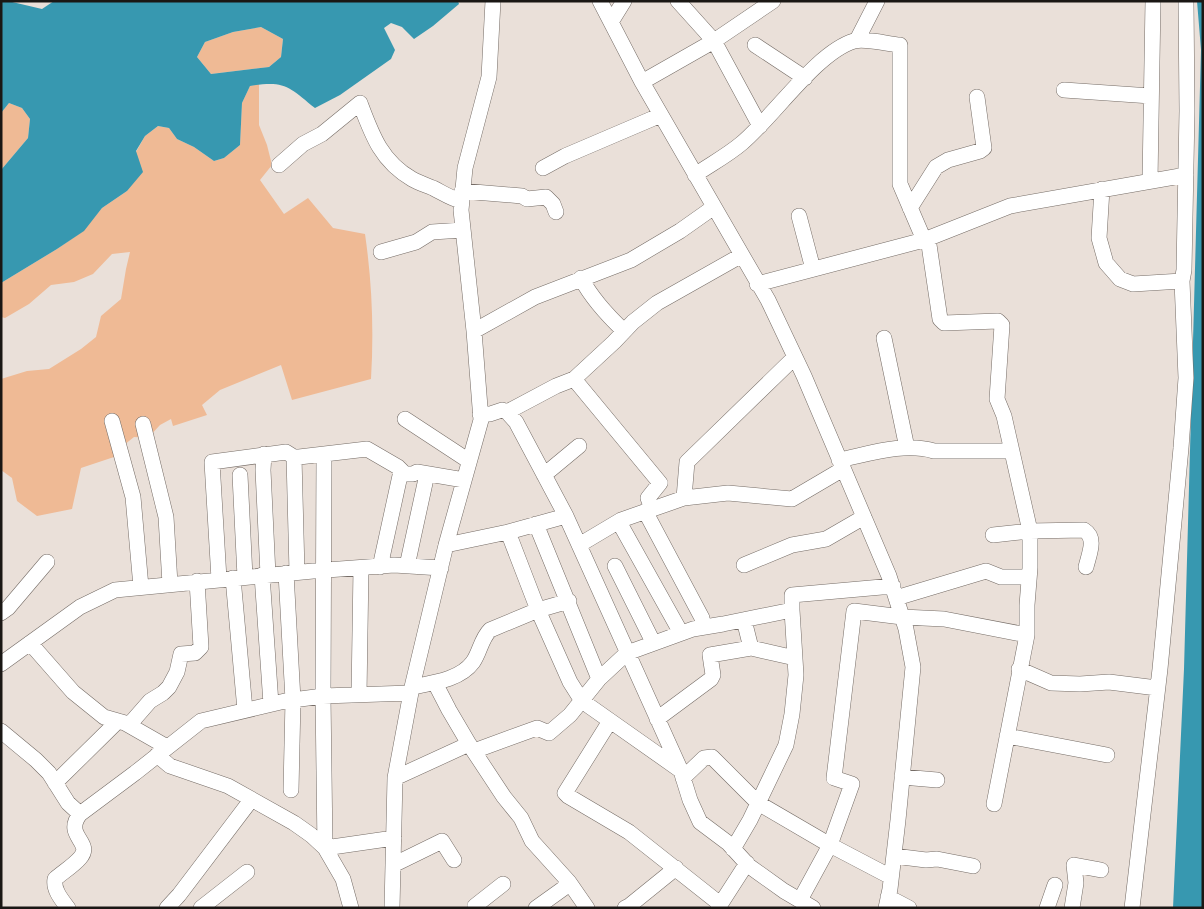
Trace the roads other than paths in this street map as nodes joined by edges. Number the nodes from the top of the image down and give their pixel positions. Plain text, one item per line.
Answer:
1 (493, 1) edge
2 (600, 1) edge
3 (624, 1) edge
4 (773, 1) edge
5 (877, 1) edge
6 (1153, 1) edge
7 (1186, 1) edge
8 (686, 4) edge
9 (611, 22) junction
10 (857, 40) junction
11 (714, 41) junction
12 (755, 45) dead end
13 (805, 78) junction
14 (642, 82) junction
15 (1064, 90) dead end
16 (1151, 96) junction
17 (977, 97) dead end
18 (661, 115) junction
19 (760, 126) junction
20 (279, 165) dead end
21 (542, 168) dead end
22 (695, 175) junction
23 (1186, 175) junction
24 (1150, 181) junction
25 (1102, 189) junction
26 (462, 196) junction
27 (714, 207) junction
28 (910, 208) junction
29 (556, 212) dead end
30 (799, 216) dead end
31 (463, 230) junction
32 (926, 239) junction
33 (381, 252) dead end
34 (742, 255) junction
35 (813, 269) junction
36 (581, 278) junction
37 (1182, 281) junction
38 (757, 284) junction
39 (474, 331) junction
40 (624, 331) junction
41 (884, 338) dead end
42 (795, 357) junction
43 (574, 379) junction
44 (507, 412) junction
45 (480, 414) junction
46 (405, 419) dead end
47 (112, 421) dead end
48 (143, 424) dead end
49 (578, 446) dead end
50 (907, 448) junction
51 (1011, 451) junction
52 (264, 454) junction
53 (324, 455) junction
54 (294, 457) junction
55 (469, 461) junction
56 (841, 464) junction
57 (401, 471) junction
58 (427, 474) junction
59 (240, 475) dead end
60 (544, 475) junction
61 (464, 480) junction
62 (684, 498) junction
63 (649, 510) junction
64 (566, 516) junction
65 (864, 517) junction
66 (619, 522) junction
67 (536, 524) junction
68 (1030, 531) junction
69 (508, 532) junction
70 (993, 535) dead end
71 (446, 545) junction
72 (579, 545) junction
73 (47, 562) dead end
74 (744, 565) dead end
75 (407, 566) junction
76 (615, 566) dead end
77 (380, 567) junction
78 (1086, 567) dead end
79 (361, 568) junction
80 (441, 568) junction
81 (324, 570) junction
82 (292, 573) junction
83 (265, 575) junction
84 (1029, 577) junction
85 (232, 578) junction
86 (198, 582) junction
87 (170, 584) junction
88 (140, 587) junction
89 (628, 592) junction
90 (894, 592) junction
91 (568, 601) junction
92 (605, 603) junction
93 (538, 610) junction
94 (792, 610) junction
95 (1, 613) edge
96 (902, 617) junction
97 (744, 620) junction
98 (703, 627) junction
99 (681, 633) junction
100 (1026, 635) junction
101 (653, 642) junction
102 (30, 643) junction
103 (751, 648) junction
104 (627, 653) junction
105 (795, 658) junction
106 (1, 664) edge
107 (1019, 669) junction
108 (599, 679) junction
109 (435, 683) junction
110 (1157, 688) junction
111 (411, 690) junction
112 (359, 695) junction
113 (323, 696) junction
114 (293, 700) junction
115 (582, 701) junction
116 (271, 704) junction
117 (245, 710) junction
118 (657, 719) junction
119 (610, 721) junction
120 (123, 723) junction
121 (1, 732) edge
122 (1008, 736) junction
123 (472, 747) junction
124 (162, 751) junction
125 (1106, 755) dead end
126 (682, 774) junction
127 (902, 777) junction
128 (395, 778) junction
129 (937, 780) dead end
130 (55, 783) junction
131 (291, 790) dead end
132 (252, 800) junction
133 (758, 803) junction
134 (994, 804) dead end
135 (80, 814) junction
136 (394, 838) junction
137 (830, 845) junction
138 (325, 848) junction
139 (734, 849) junction
140 (894, 856) junction
141 (454, 860) dead end
142 (747, 864) junction
143 (393, 865) junction
144 (973, 866) dead end
145 (676, 868) junction
146 (1101, 870) dead end
147 (246, 872) dead end
148 (891, 877) junction
149 (569, 882) junction
150 (503, 884) dead end
151 (1055, 885) dead end
152 (887, 902) edge
153 (807, 904) edge
154 (718, 907) edge
155 (68, 908) edge
156 (167, 908) edge
157 (201, 908) edge
158 (351, 908) edge
159 (392, 908) edge
160 (476, 908) edge
161 (536, 908) edge
162 (587, 908) edge
163 (625, 908) edge
164 (909, 908) edge
165 (1047, 908) edge
166 (1072, 908) edge
167 (1132, 908) edge

1 - 26 street
2 - 9 street
3 - 9 street
4 - 11 street
5 - 10 street
6 - 16 street
7 - 23 street
8 - 11 street
9 - 14 street
10 - 13 street
10 - 28 street
11 - 14 street
11 - 19 street
12 - 13 street
13 - 19 street
14 - 18 street
15 - 16 street
16 - 24 street
17 - 28 street
18 - 21 street
18 - 22 street
19 - 22 street
20 - 26 street
22 - 27 street
23 - 24 street
23 - 37 street
24 - 25 street
25 - 32 street
25 - 37 street
26 - 29 street
26 - 31 street
27 - 34 street
27 - 36 street
28 - 32 street
30 - 35 street
31 - 33 street
31 - 39 street
32 - 35 street
32 - 51 street
34 - 38 street
34 - 40 street
35 - 38 street
36 - 39 street
36 - 40 street
37 - 110 street
38 - 42 street
39 - 45 street
40 - 43 street
41 - 50 street
42 - 56 street
42 - 62 street
43 - 44 street
43 - 63 street
44 - 45 street
44 - 60 street
45 - 55 street
46 - 55 street
47 - 88 street
48 - 87 street
49 - 60 street
50 - 51 street
50 - 56 street
51 - 68 street
52 - 54 street
52 - 83 street
52 - 85 street
53 - 54 street
53 - 57 street
53 - 81 street
54 - 82 street
55 - 61 street
56 - 62 street
56 - 65 street
57 - 58 street
57 - 77 street
58 - 61 street
58 - 75 street
59 - 85 street
60 - 64 street
61 - 71 street
62 - 63 street
63 - 66 street
63 - 98 street
64 - 67 street
64 - 72 street
65 - 74 street
65 - 90 street
66 - 72 street
66 - 99 street
67 - 69 street
67 - 91 street
68 - 70 street
68 - 78 street
68 - 84 street
69 - 71 street
69 - 93 street
71 - 80 street
72 - 92 street
73 - 95 street
75 - 77 street
75 - 80 street
76 - 89 street
77 - 79 street
79 - 81 street
79 - 112 street
80 - 111 street
81 - 82 street
81 - 113 street
82 - 83 street
82 - 114 street
83 - 85 street
83 - 116 street
84 - 90 street
84 - 100 street
85 - 86 street
85 - 117 street
86 - 87 street
86 - 120 street
87 - 88 street
88 - 102 street
89 - 92 street
89 - 101 street
90 - 94 street
90 - 96 street
91 - 93 street
91 - 108 street
92 - 104 street
93 - 109 street
93 - 115 street
94 - 97 street
94 - 105 street
96 - 100 street
96 - 127 street
96 - 137 street
97 - 98 street
97 - 103 street
98 - 99 street
99 - 101 street
100 - 107 street
101 - 104 street
102 - 106 street
102 - 120 street
103 - 105 street
103 - 118 street
104 - 108 street
104 - 118 street
105 - 133 street
107 - 110 street
107 - 122 street
108 - 115 street
109 - 111 street
109 - 123 street
110 - 167 street
111 - 112 street
111 - 128 street
112 - 113 street
113 - 114 street
113 - 138 street
114 - 116 street
114 - 131 street
115 - 119 street
115 - 123 street
116 - 117 street
117 - 124 street
118 - 126 street
119 - 126 street
119 - 145 street
120 - 124 street
120 - 130 street
121 - 130 street
122 - 125 street
122 - 134 street
123 - 128 street
123 - 149 street
124 - 132 street
124 - 135 street
126 - 133 street
126 - 139 street
127 - 129 street
127 - 140 street
128 - 136 street
130 - 135 street
132 - 138 street
132 - 156 street
133 - 137 street
133 - 139 street
135 - 155 street
136 - 138 street
136 - 143 street
137 - 148 street
137 - 153 street
138 - 158 street
139 - 142 street
140 - 144 street
140 - 148 street
141 - 143 street
142 - 153 street
142 - 154 street
143 - 159 street
145 - 154 street
145 - 163 street
146 - 166 street
147 - 157 street
148 - 152 street
149 - 161 street
149 - 162 street
150 - 160 street
151 - 165 street
152 - 164 street

